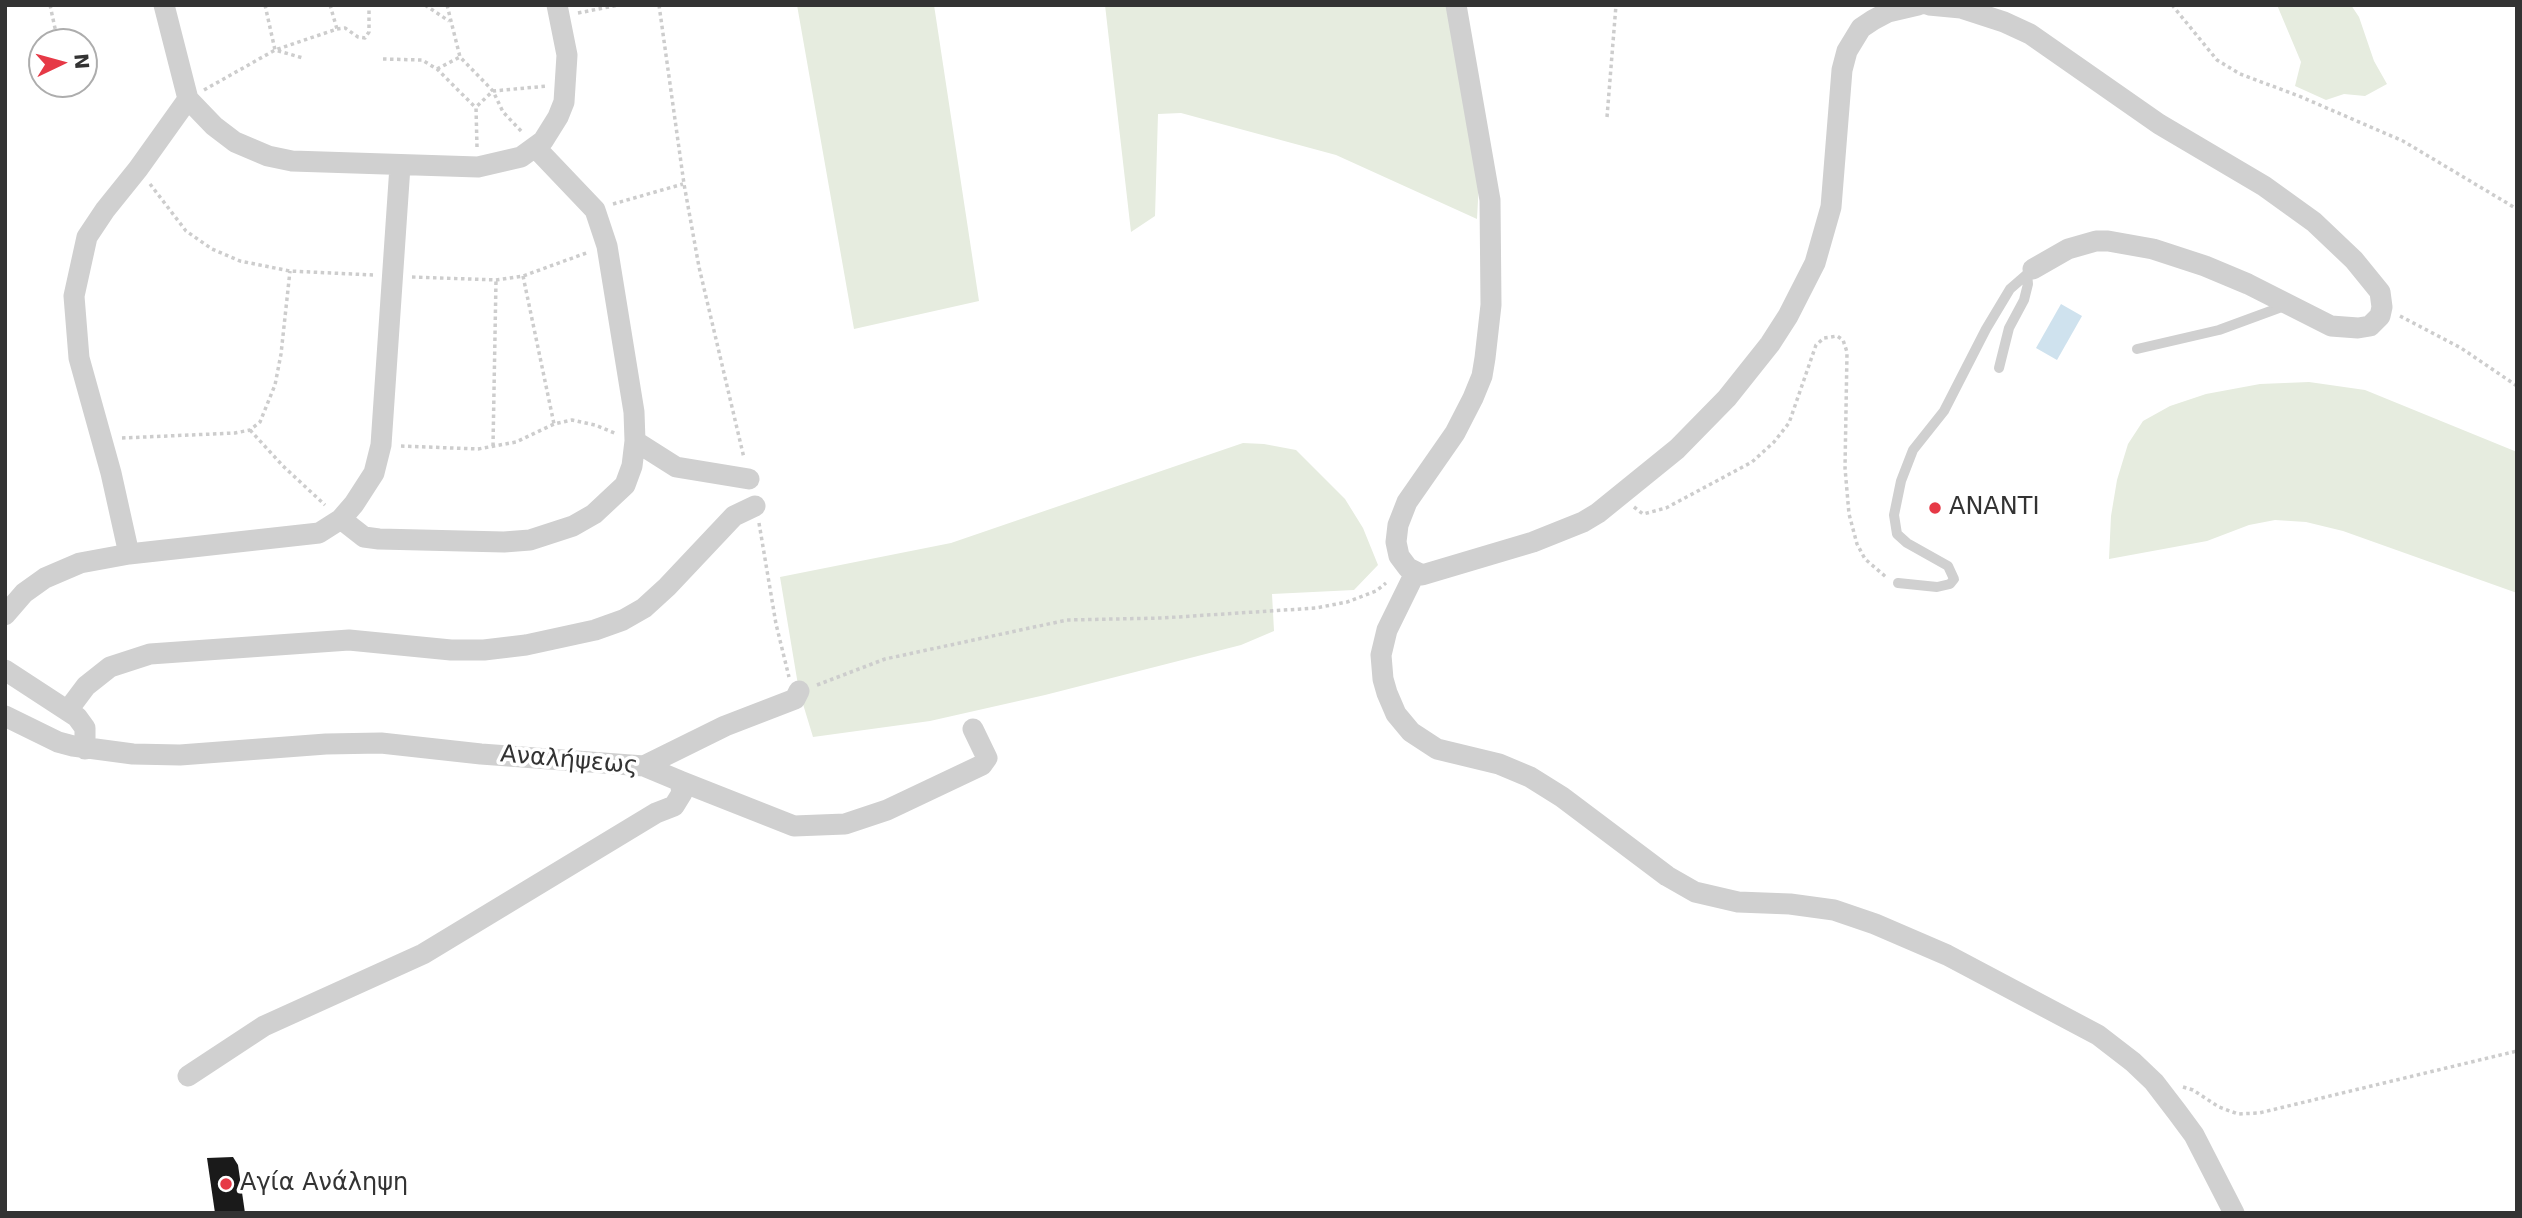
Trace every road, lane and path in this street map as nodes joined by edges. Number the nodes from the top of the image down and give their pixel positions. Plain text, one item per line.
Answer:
1 (50, 5) edge
2 (164, 5) edge
3 (265, 5) edge
4 (330, 5) edge
5 (369, 5) edge
6 (425, 5) edge
7 (447, 5) edge
8 (619, 5) edge
9 (659, 5) edge
10 (1457, 5) edge
11 (1616, 5) edge
12 (1918, 5) edge
13 (1929, 5) edge
14 (2172, 5) edge
15 (558, 11) edge
16 (451, 22) junction
17 (55, 28) edge
18 (337, 29) junction
19 (275, 50) junction
20 (303, 58) dead end
21 (383, 58) dead end
22 (460, 58) junction
23 (437, 69) junction
24 (566, 84) junction
25 (493, 91) junction
26 (188, 99) junction
27 (476, 107) junction
28 (1607, 117) dead end
29 (535, 147) junction
30 (400, 166) junction
31 (478, 167) junction
32 (138, 169) junction
33 (684, 184) junction
34 (2517, 209) edge
35 (594, 210) junction
36 (607, 246) junction
37 (290, 271) junction
38 (2030, 271) junction
39 (394, 276) junction
40 (523, 276) junction
41 (496, 280) junction
42 (2287, 304) junction
43 (2382, 307) junction
44 (2137, 349) dead end
45 (1999, 368) dead end
46 (2517, 386) edge
47 (554, 424) junction
48 (250, 430) junction
49 (101, 442) junction
50 (635, 442) junction
51 (381, 445) junction
52 (493, 446) junction
53 (749, 479) joint
54 (1624, 494) junction
55 (755, 506) joint
56 (341, 519) junction
57 (129, 554) junction
58 (1412, 570) junction
59 (1898, 583) joint
60 (5, 615) edge
61 (5, 670) edge
62 (797, 695) junction
63 (68, 710) junction
64 (5, 716) edge
65 (973, 729) dead end
66 (85, 749) junction
67 (644, 765) junction
68 (680, 781) junction
69 (2517, 1051) edge
70 (188, 1076) dead end
71 (2154, 1082) junction
72 (2234, 1213) edge

1 - 17 path
2 - 26 street
3 - 19 path
4 - 18 path
5 - 18 path
6 - 16 path
7 - 16 path
8 - 15 path
9 - 33 path
10 - 58 street
11 - 28 path
12 - 54 street
13 - 43 street
14 - 34 path
15 - 24 street
16 - 22 path
18 - 19 path
19 - 20 path
19 - 26 path
21 - 23 path
22 - 23 path
22 - 25 path
23 - 27 path
24 - 25 path
24 - 29 street
25 - 27 path
25 - 29 path
26 - 30 street
26 - 32 street
27 - 31 path
29 - 31 street
29 - 35 street
30 - 31 street
30 - 39 street
32 - 37 path
32 - 49 street
33 - 35 path
33 - 53 path
35 - 36 street
36 - 40 path
36 - 50 street
37 - 39 path
37 - 48 path
38 - 42 street
38 - 45 lane
38 - 59 lane
39 - 41 path
39 - 51 street
40 - 41 path
40 - 47 path
41 - 52 path
42 - 43 street
42 - 44 lane
43 - 46 path
47 - 50 path
47 - 52 path
48 - 49 path
48 - 56 path
49 - 57 street
50 - 53 street
50 - 56 street
51 - 52 path
51 - 56 street
54 - 58 street
54 - 59 path
55 - 62 path
55 - 63 street
56 - 57 street
57 - 60 street
58 - 62 path
58 - 71 street
61 - 63 street
62 - 67 street
63 - 66 street
64 - 66 street, Αναλήψεως
65 - 68 street, Αναλήψεως
66 - 67 street, Αναλήψεως
67 - 68 street, Αναλήψεως
68 - 70 street
69 - 71 path
71 - 72 street

